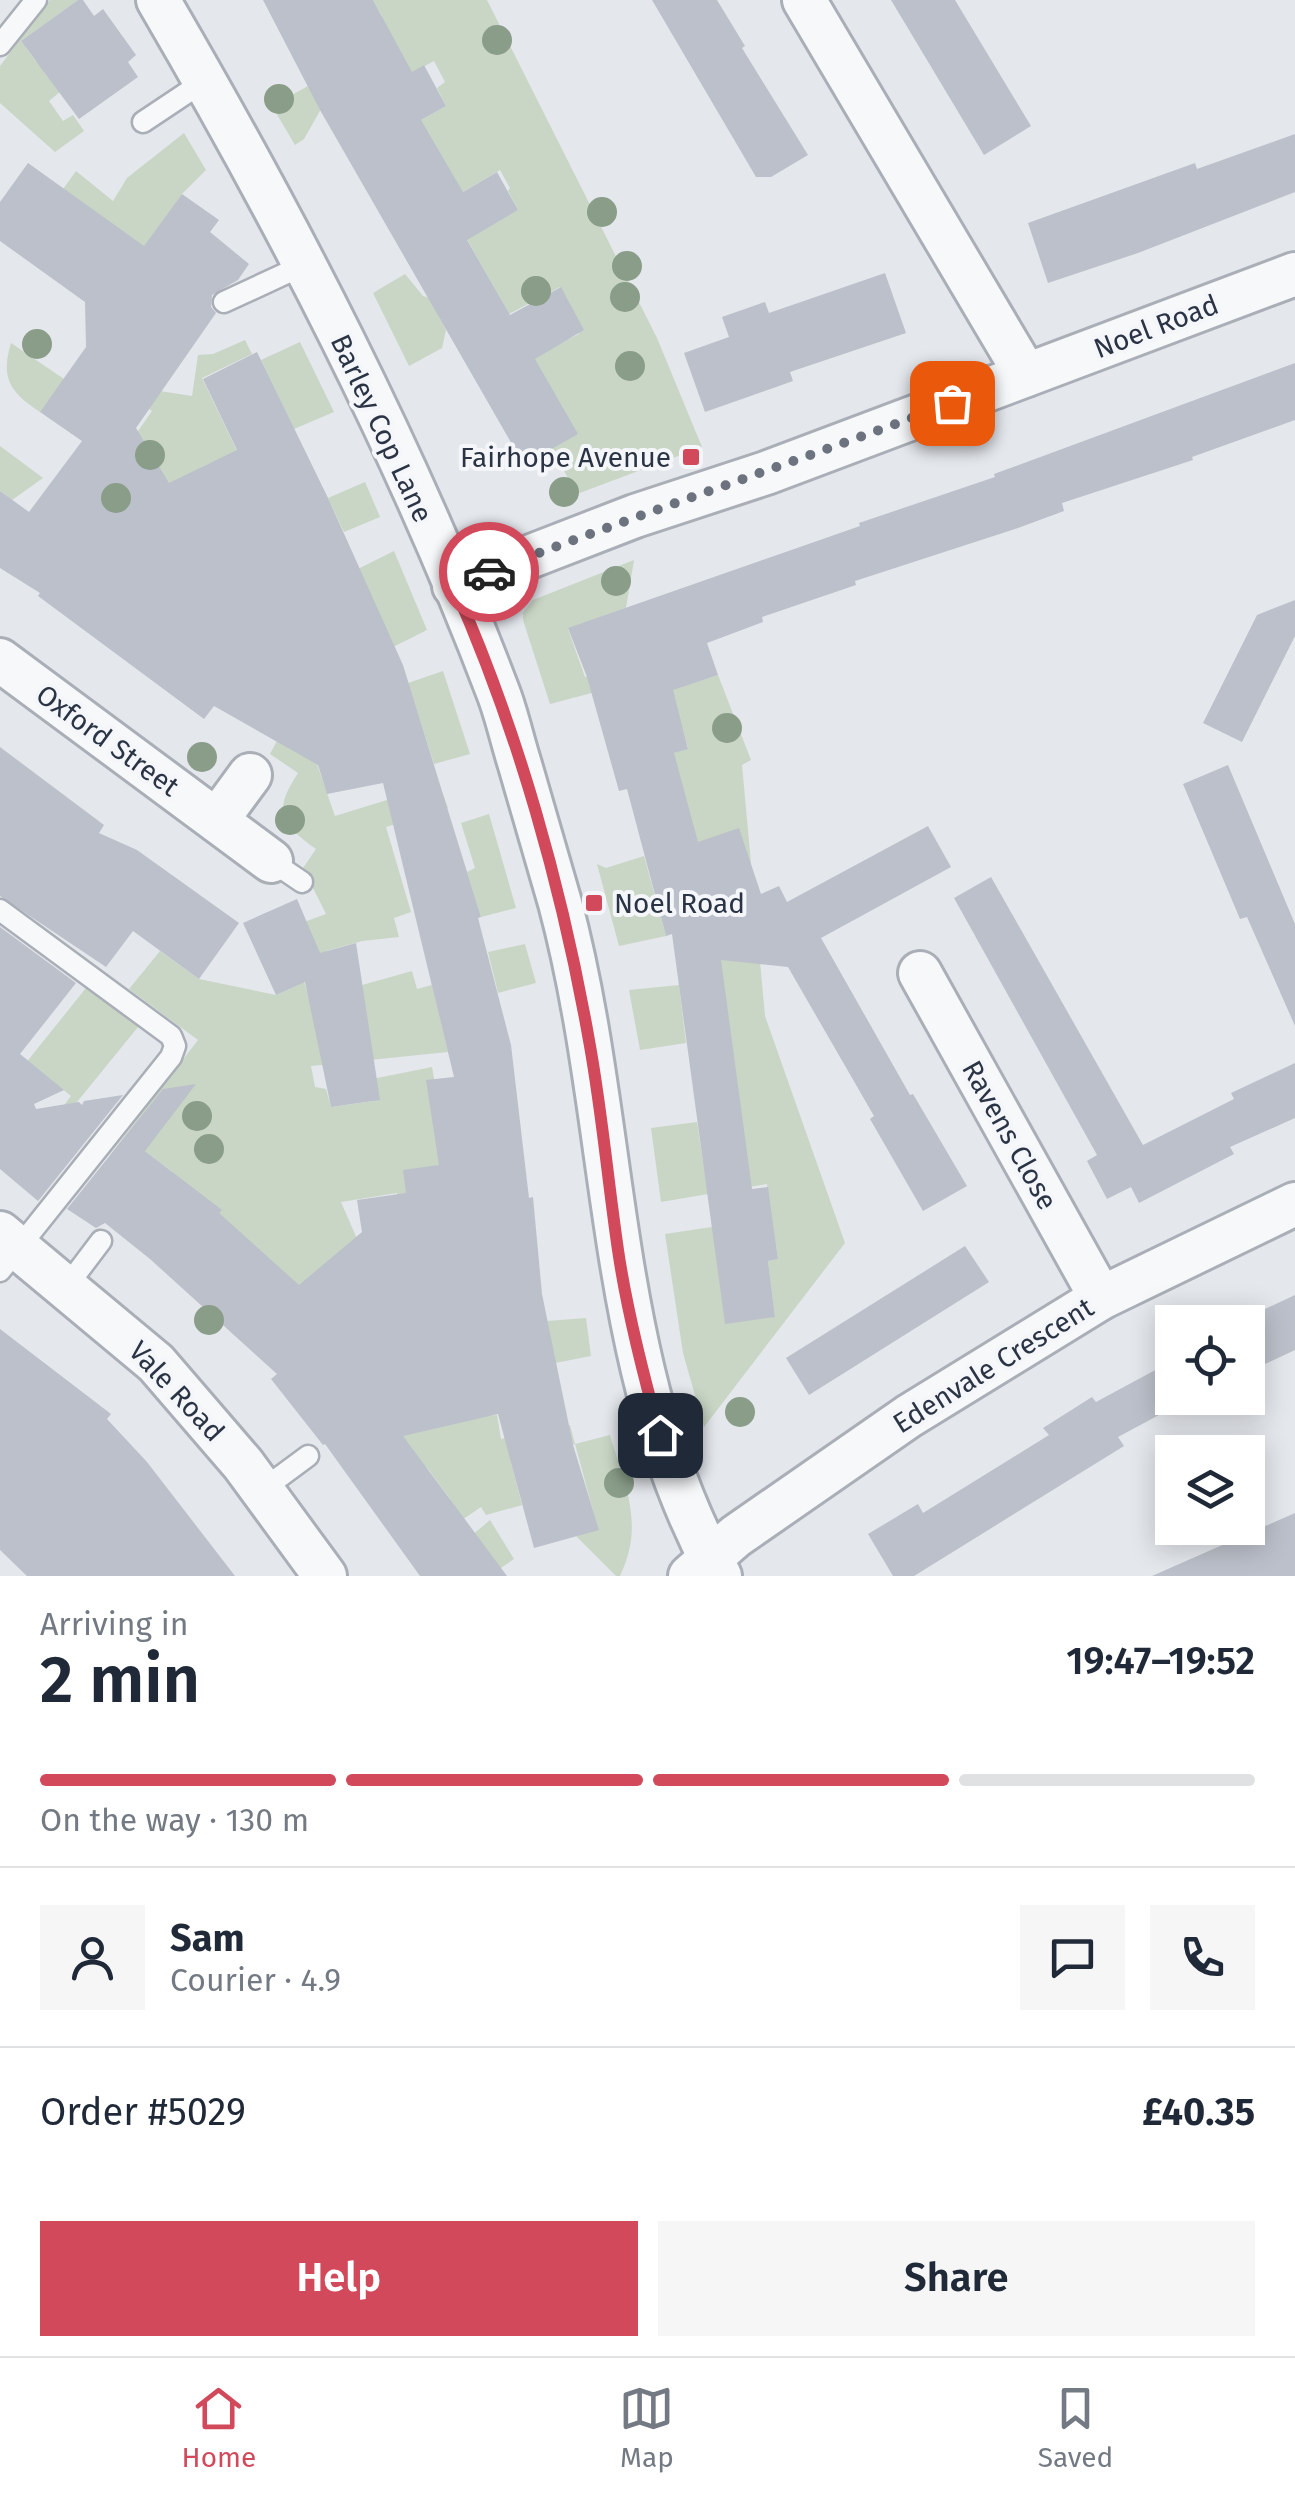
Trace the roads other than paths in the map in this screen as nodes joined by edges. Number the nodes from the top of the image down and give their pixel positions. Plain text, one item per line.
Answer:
1 (36, 0) edge
2 (158, 0) edge
3 (804, 0) edge
4 (0, 45) edge
5 (203, 82) junction
6 (143, 122) dead end
7 (304, 265) junction
8 (1295, 274) edge
9 (224, 302) dead end
10 (1026, 374) junction
11 (454, 586) junction
12 (0, 660) edge
13 (250, 775) dead end
14 (217, 820) junction
15 (286, 872) dead end
16 (0, 910) edge
17 (920, 973) dead end
18 (1295, 1204) edge
19 (101, 1241) dead end
20 (6, 1250) edge
21 (67, 1286) junction
22 (1100, 1298) junction
23 (308, 1456) dead end
24 (262, 1490) junction
25 (706, 1570) edge
26 (325, 1576) edge

1 - 4 lane
2 - 5 street, Barley Cop Lane
3 - 10 street
5 - 6 lane
5 - 7 street, Barley Cop Lane
7 - 9 lane
7 - 11 street, Barley Cop Lane
8 - 10 street, Noel Road
10 - 11 street, Noel Road
11 - 25 street, Barley Cop Lane
12 - 14 street, Oxford Street
13 - 14 street
14 - 15 street, Oxford Street
16 - 20 lane
17 - 22 street, Ravens Close
18 - 22 street, Edenvale Crescent
19 - 21 lane
20 - 21 street, Vale Road
21 - 24 street, Vale Road
22 - 25 street, Edenvale Crescent
23 - 24 lane
24 - 26 street, Vale Road

